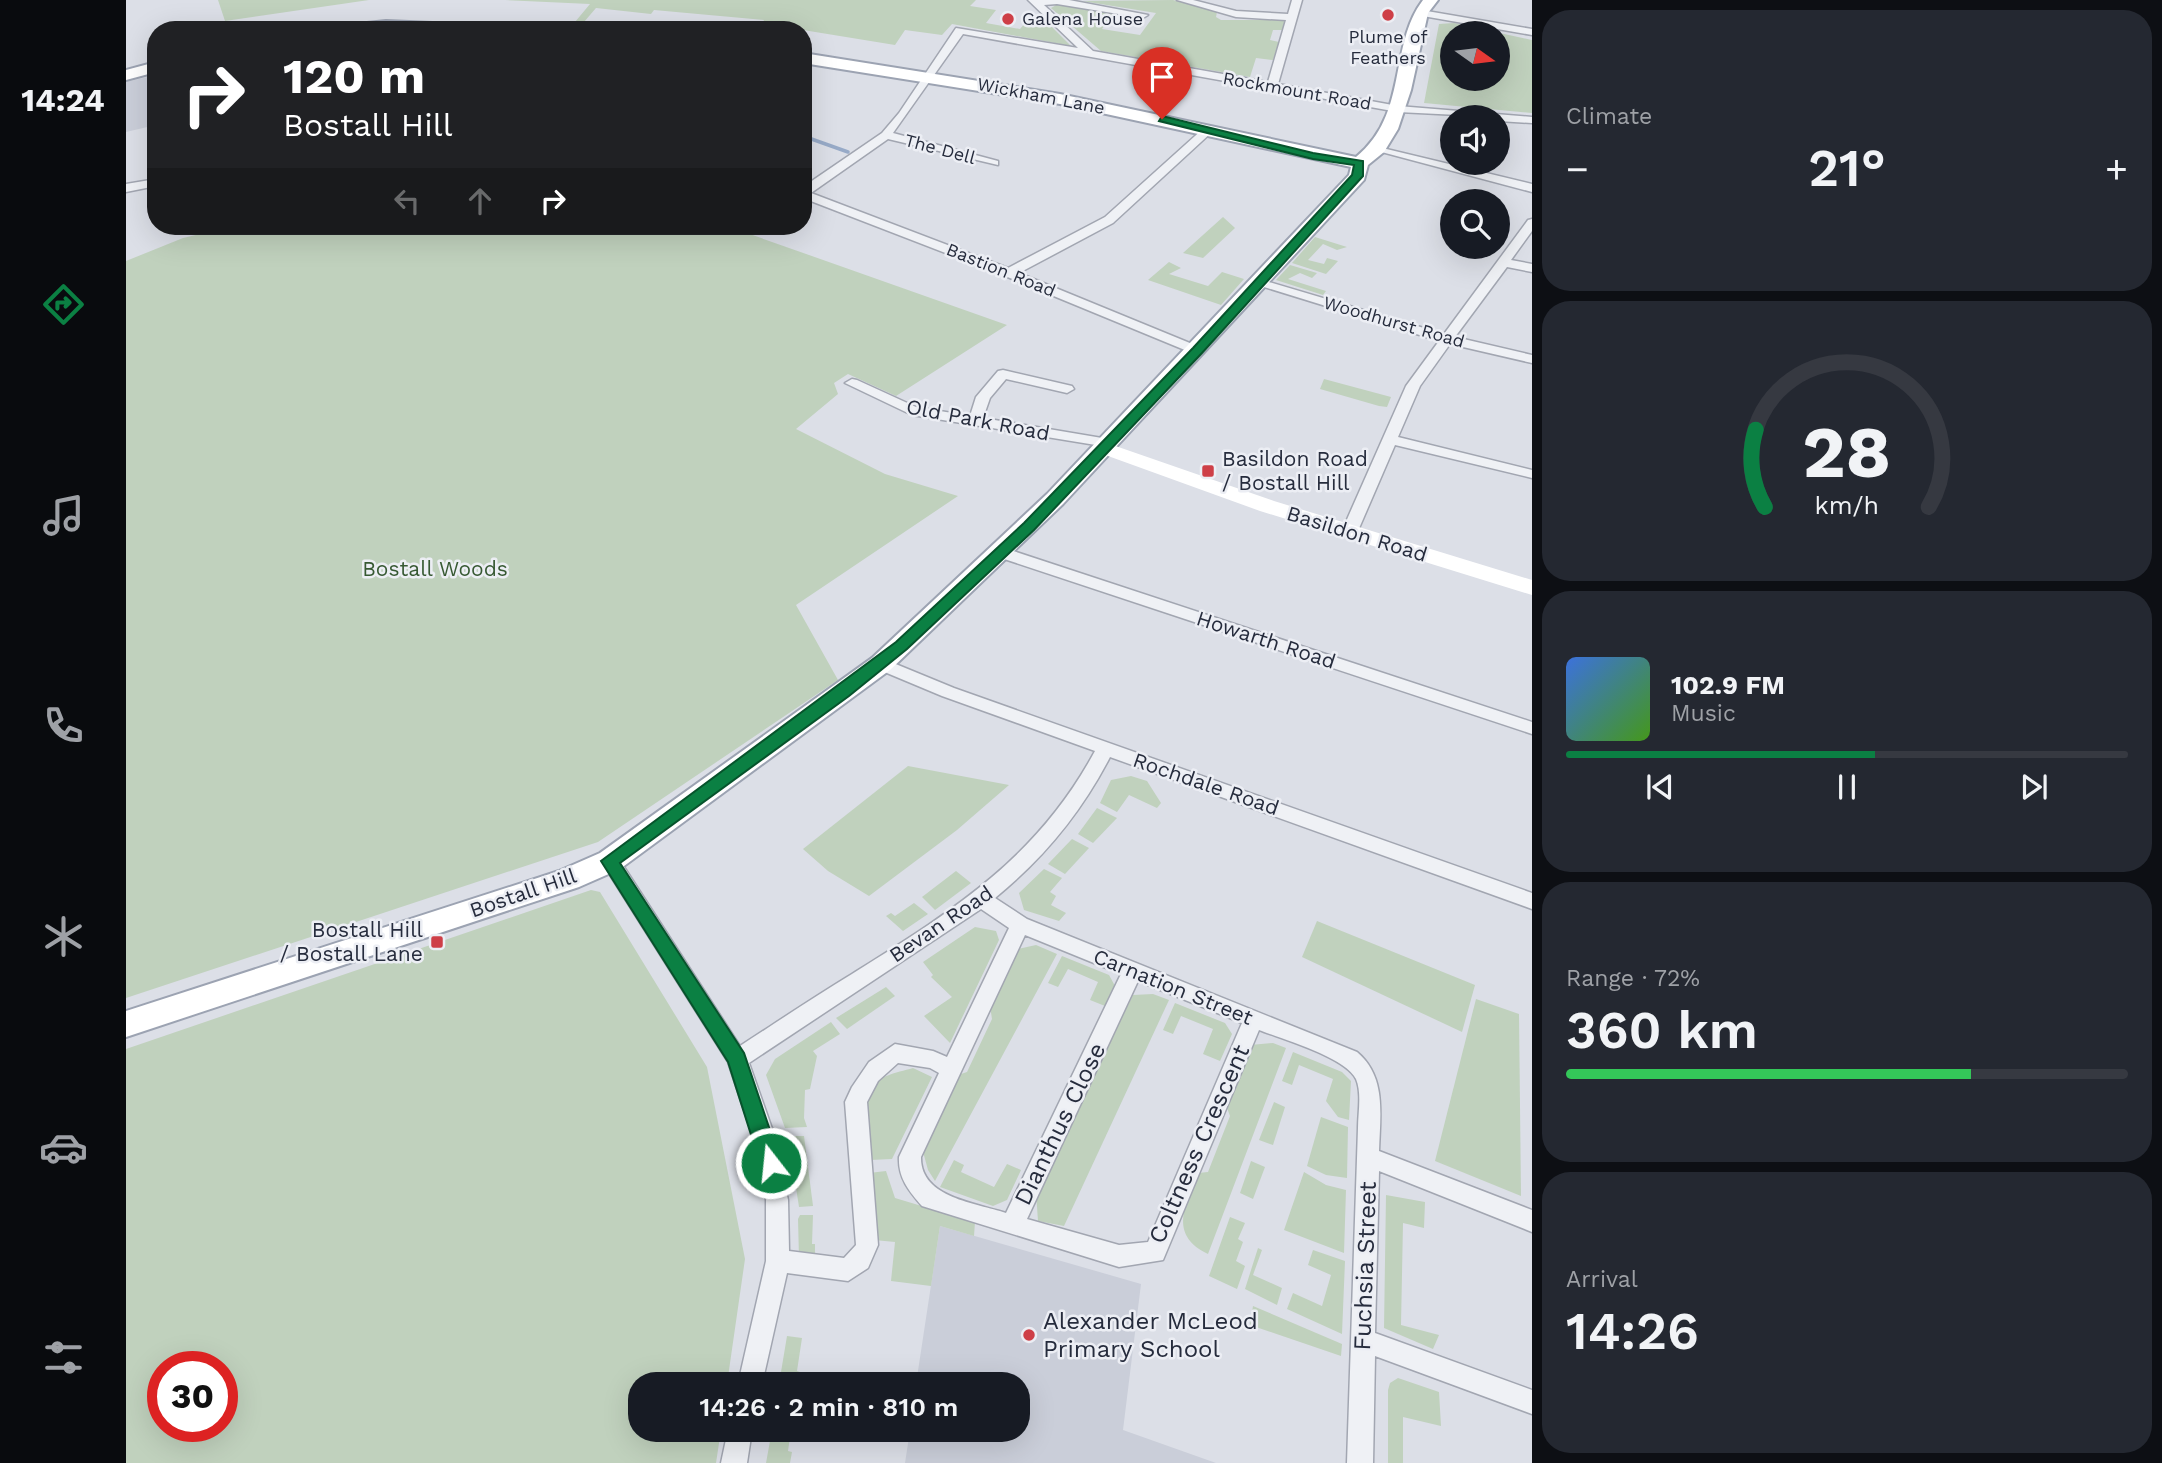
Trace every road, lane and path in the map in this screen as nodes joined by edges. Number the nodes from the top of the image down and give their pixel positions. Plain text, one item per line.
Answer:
1 (1182, 0) edge
2 (1297, 0) edge
3 (1035, 2) edge
4 (1426, 7) edge
5 (1143, 15) dead end
6 (1293, 17) junction
7 (1532, 32) edge
8 (1089, 54) junction
9 (812, 59) edge
10 (147, 69) edge
11 (126, 75) edge
12 (930, 75) junction
13 (1272, 87) junction
14 (1398, 108) junction
15 (1532, 120) edge
16 (1209, 129) junction
17 (886, 135) junction
18 (1378, 148) junction
19 (995, 163) dead end
20 (1360, 163) junction
21 (147, 184) edge
22 (812, 187) edge
23 (126, 188) edge
24 (1532, 188) edge
25 (812, 196) edge
26 (1532, 223) edge
27 (1503, 262) junction
28 (1532, 268) edge
29 (1009, 273) junction
30 (1257, 283) junction
31 (1446, 339) junction
32 (1197, 351) junction
33 (1532, 359) edge
34 (852, 383) dead end
35 (1067, 389) dead end
36 (975, 422) junction
37 (1390, 439) junction
38 (1106, 446) junction
39 (1532, 474) edge
40 (1349, 533) junction
41 (1001, 552) junction
42 (1532, 588) edge
43 (881, 664) junction
44 (1532, 728) edge
45 (1105, 749) junction
46 (610, 861) junction
47 (982, 899) junction
48 (1532, 901) edge
49 (1020, 925) junction
50 (1133, 971) junction
51 (1253, 1020) junction
52 (126, 1024) edge
53 (737, 1059) junction
54 (951, 1069) junction
55 (1364, 1070) joint
56 (1369, 1157) junction
57 (1532, 1221) edge
58 (1012, 1225) junction
59 (778, 1261) junction
60 (1363, 1340) junction
61 (753, 1372) edge
62 (1532, 1402) edge
63 (738, 1442) edge
64 (734, 1463) edge
65 (1360, 1463) edge

1 - 6 street
2 - 6 street
3 - 5 street
3 - 8 street
4 - 7 street
4 - 14 main road
6 - 13 street
8 - 12 street, Rockmount Road
8 - 13 street, Rockmount Road
9 - 12 main road, Wickham Lane
10 - 11 main road
12 - 16 main road, Wickham Lane
12 - 17 street
13 - 14 street, Rockmount Road
14 - 15 street, Rockmount Road
14 - 18 main road
16 - 20 main road, Wickham Lane
16 - 29 street
17 - 19 street, The Dell
17 - 22 street
18 - 20 main road, Bostall Hill
18 - 24 street
20 - 30 main road, Bostall Hill
21 - 23 street
25 - 29 street, Bastion Road
26 - 27 street
27 - 28 street
27 - 31 street
29 - 32 street, Bastion Road
30 - 31 street, Woodhurst Road
30 - 32 main road, Bostall Hill
31 - 33 street, Woodhurst Road
31 - 37 street
32 - 38 main road, Bostall Hill
34 - 36 street, Old Park Road
35 - 36 street
36 - 38 street, Old Park Road
37 - 39 street
37 - 40 street
38 - 40 main road, Basildon Road
38 - 41 main road, Bostall Hill
40 - 42 main road, Basildon Road
41 - 43 main road, Bostall Hill
41 - 44 street, Howarth Road
43 - 45 street, Rochdale Road
43 - 46 main road, Bostall Hill
45 - 47 street, Bevan Road
45 - 48 street, Rochdale Road
46 - 52 main road, Bostall Hill
46 - 53 street
47 - 49 street, Carnation Street
47 - 53 street, Bevan Road
49 - 50 street, Carnation Street
49 - 54 street, Dianthus Close
50 - 51 street, Carnation Street
50 - 58 street, Dianthus Close
51 - 55 street, Carnation Street
51 - 58 street, Coltness Crescent
53 - 59 street
54 - 58 street, Dianthus Close
54 - 59 street
55 - 56 street, Fuchsia Street
56 - 57 street
56 - 60 street, Fuchsia Street
59 - 61 street
60 - 62 street
60 - 65 street, Fuchsia Street
63 - 64 street

